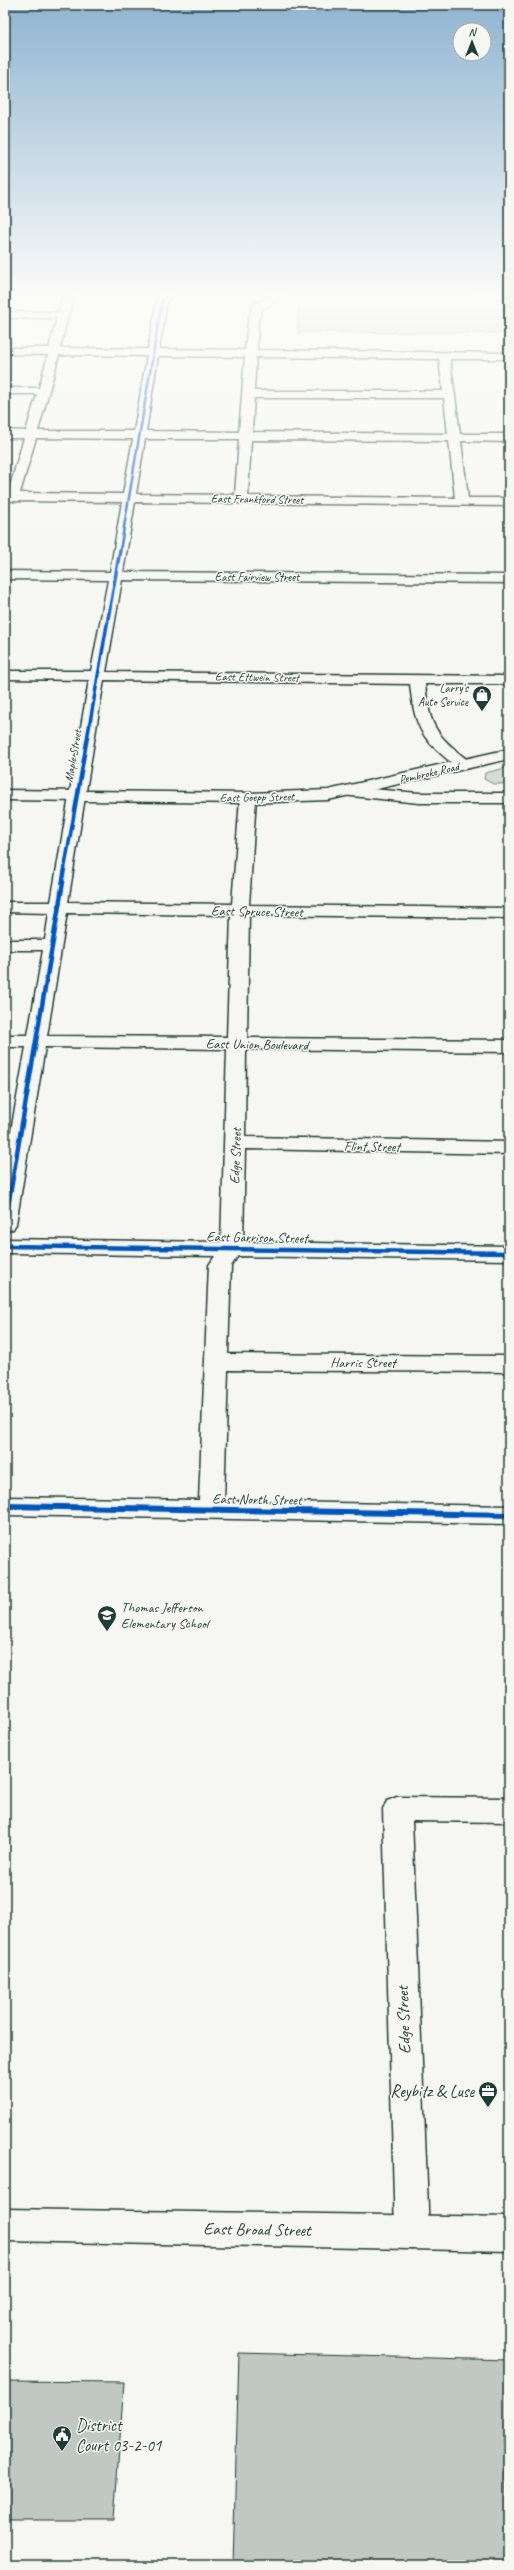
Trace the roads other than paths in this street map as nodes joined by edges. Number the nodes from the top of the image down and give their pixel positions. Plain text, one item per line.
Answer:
1 (38, 413) edge
2 (144, 413) edge
3 (247, 413) edge
4 (451, 413) edge
5 (5, 434) edge
6 (32, 434) junction
7 (140, 435) junction
8 (246, 436) junction
9 (454, 437) junction
10 (509, 438) edge
11 (9, 497) edge
12 (129, 498) junction
13 (241, 499) junction
14 (462, 501) junction
15 (509, 502) edge
16 (5, 575) edge
17 (116, 575) junction
18 (509, 579) edge
19 (5, 675) edge
20 (97, 676) junction
21 (417, 679) junction
22 (509, 680) edge
23 (509, 754) edge
24 (464, 765) junction
25 (348, 792) junction
26 (5, 795) edge
27 (76, 796) junction
28 (248, 798) junction
29 (509, 798) edge
30 (5, 907) edge
31 (59, 908) junction
32 (240, 911) junction
33 (509, 913) edge
34 (5, 945) edge
35 (53, 946) junction
36 (5, 1042) edge
37 (37, 1042) junction
38 (237, 1044) junction
39 (509, 1046) edge
40 (235, 1143) junction
41 (509, 1148) edge
42 (5, 1224) edge
43 (5, 1246) edge
44 (232, 1249) junction
45 (509, 1253) edge
46 (216, 1362) junction
47 (509, 1364) edge
48 (5, 1506) edge
49 (211, 1511) junction
50 (509, 1515) edge
51 (509, 1810) edge
52 (5, 2225) edge
53 (412, 2232) junction
54 (509, 2234) edge

1 - 6 street
2 - 7 street, Maple Street
3 - 8 street
4 - 9 street
5 - 6 street
6 - 7 street
6 - 11 street
7 - 8 street
7 - 12 street, Maple Street
8 - 9 street
8 - 13 street
9 - 10 street
9 - 14 street
11 - 12 street, East Frankford Street
12 - 13 street, East Frankford Street
12 - 17 street, Maple Street
13 - 14 street, East Frankford Street
14 - 15 street, East Frankford Street
16 - 17 street, East Fairview Street
17 - 18 street, East Fairview Street
17 - 20 street, Maple Street
19 - 20 street, East Ettwein Street
20 - 21 street, East Ettwein Street
20 - 27 street, Maple Street
21 - 22 street, East Ettwein Street
21 - 24 street
23 - 24 street, Pembroke Road
24 - 25 street, Pembroke Road
25 - 28 street, East Goepp Street
25 - 29 street, East Goepp Street
26 - 27 street, East Goepp Street
27 - 28 street, East Goepp Street
27 - 31 street, Maple Street
28 - 32 street, Edge Street
30 - 31 street, East Spruce Street
31 - 32 street, East Spruce Street
31 - 35 street, Maple Street
32 - 33 street, East Spruce Street
32 - 38 street, Edge Street
34 - 35 street
35 - 37 street, Maple Street
36 - 37 street, East Union Boulevard
37 - 38 street, East Union Boulevard
37 - 42 street, Maple Street
38 - 39 street, East Union Boulevard
38 - 40 street, Edge Street
40 - 41 street, Flint Street
40 - 44 street, Edge Street
43 - 44 street, East Garrison Street
44 - 45 street, East Garrison Street
44 - 46 street
46 - 47 street, Harris Street
46 - 49 street
48 - 49 street, East North Street
49 - 50 street, East North Street
51 - 53 street, Edge Street
52 - 53 street, East Broad Street
53 - 54 street, East Broad Street

